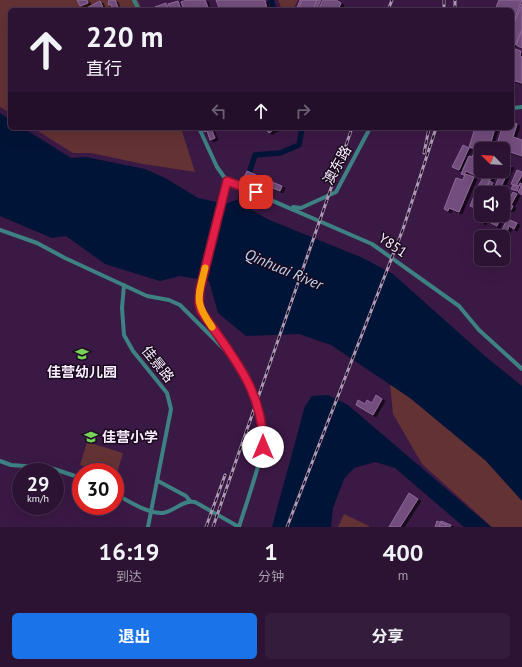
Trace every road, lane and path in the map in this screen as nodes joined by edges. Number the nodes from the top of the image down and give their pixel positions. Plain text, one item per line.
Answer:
1 (200, 130) edge
2 (369, 130) edge
3 (227, 181) junction
4 (291, 207) junction
5 (0, 230) edge
6 (124, 285) junction
7 (239, 364) junction
8 (522, 369) edge
9 (0, 461) edge
10 (72, 475) edge
11 (158, 481) junction
12 (124, 498) edge
13 (190, 501) junction
14 (152, 512) junction
15 (148, 527) edge
16 (239, 527) edge

1 - 3 street
2 - 4 street, 澳东路
3 - 4 street, Y851
3 - 7 street
4 - 8 street, Y851
5 - 6 street
6 - 7 street
6 - 11 street, 佳景路
7 - 16 street
9 - 10 street
11 - 13 street
11 - 14 street, 佳景路
12 - 14 street
13 - 14 street
13 - 16 street
14 - 15 street, 佳景路

